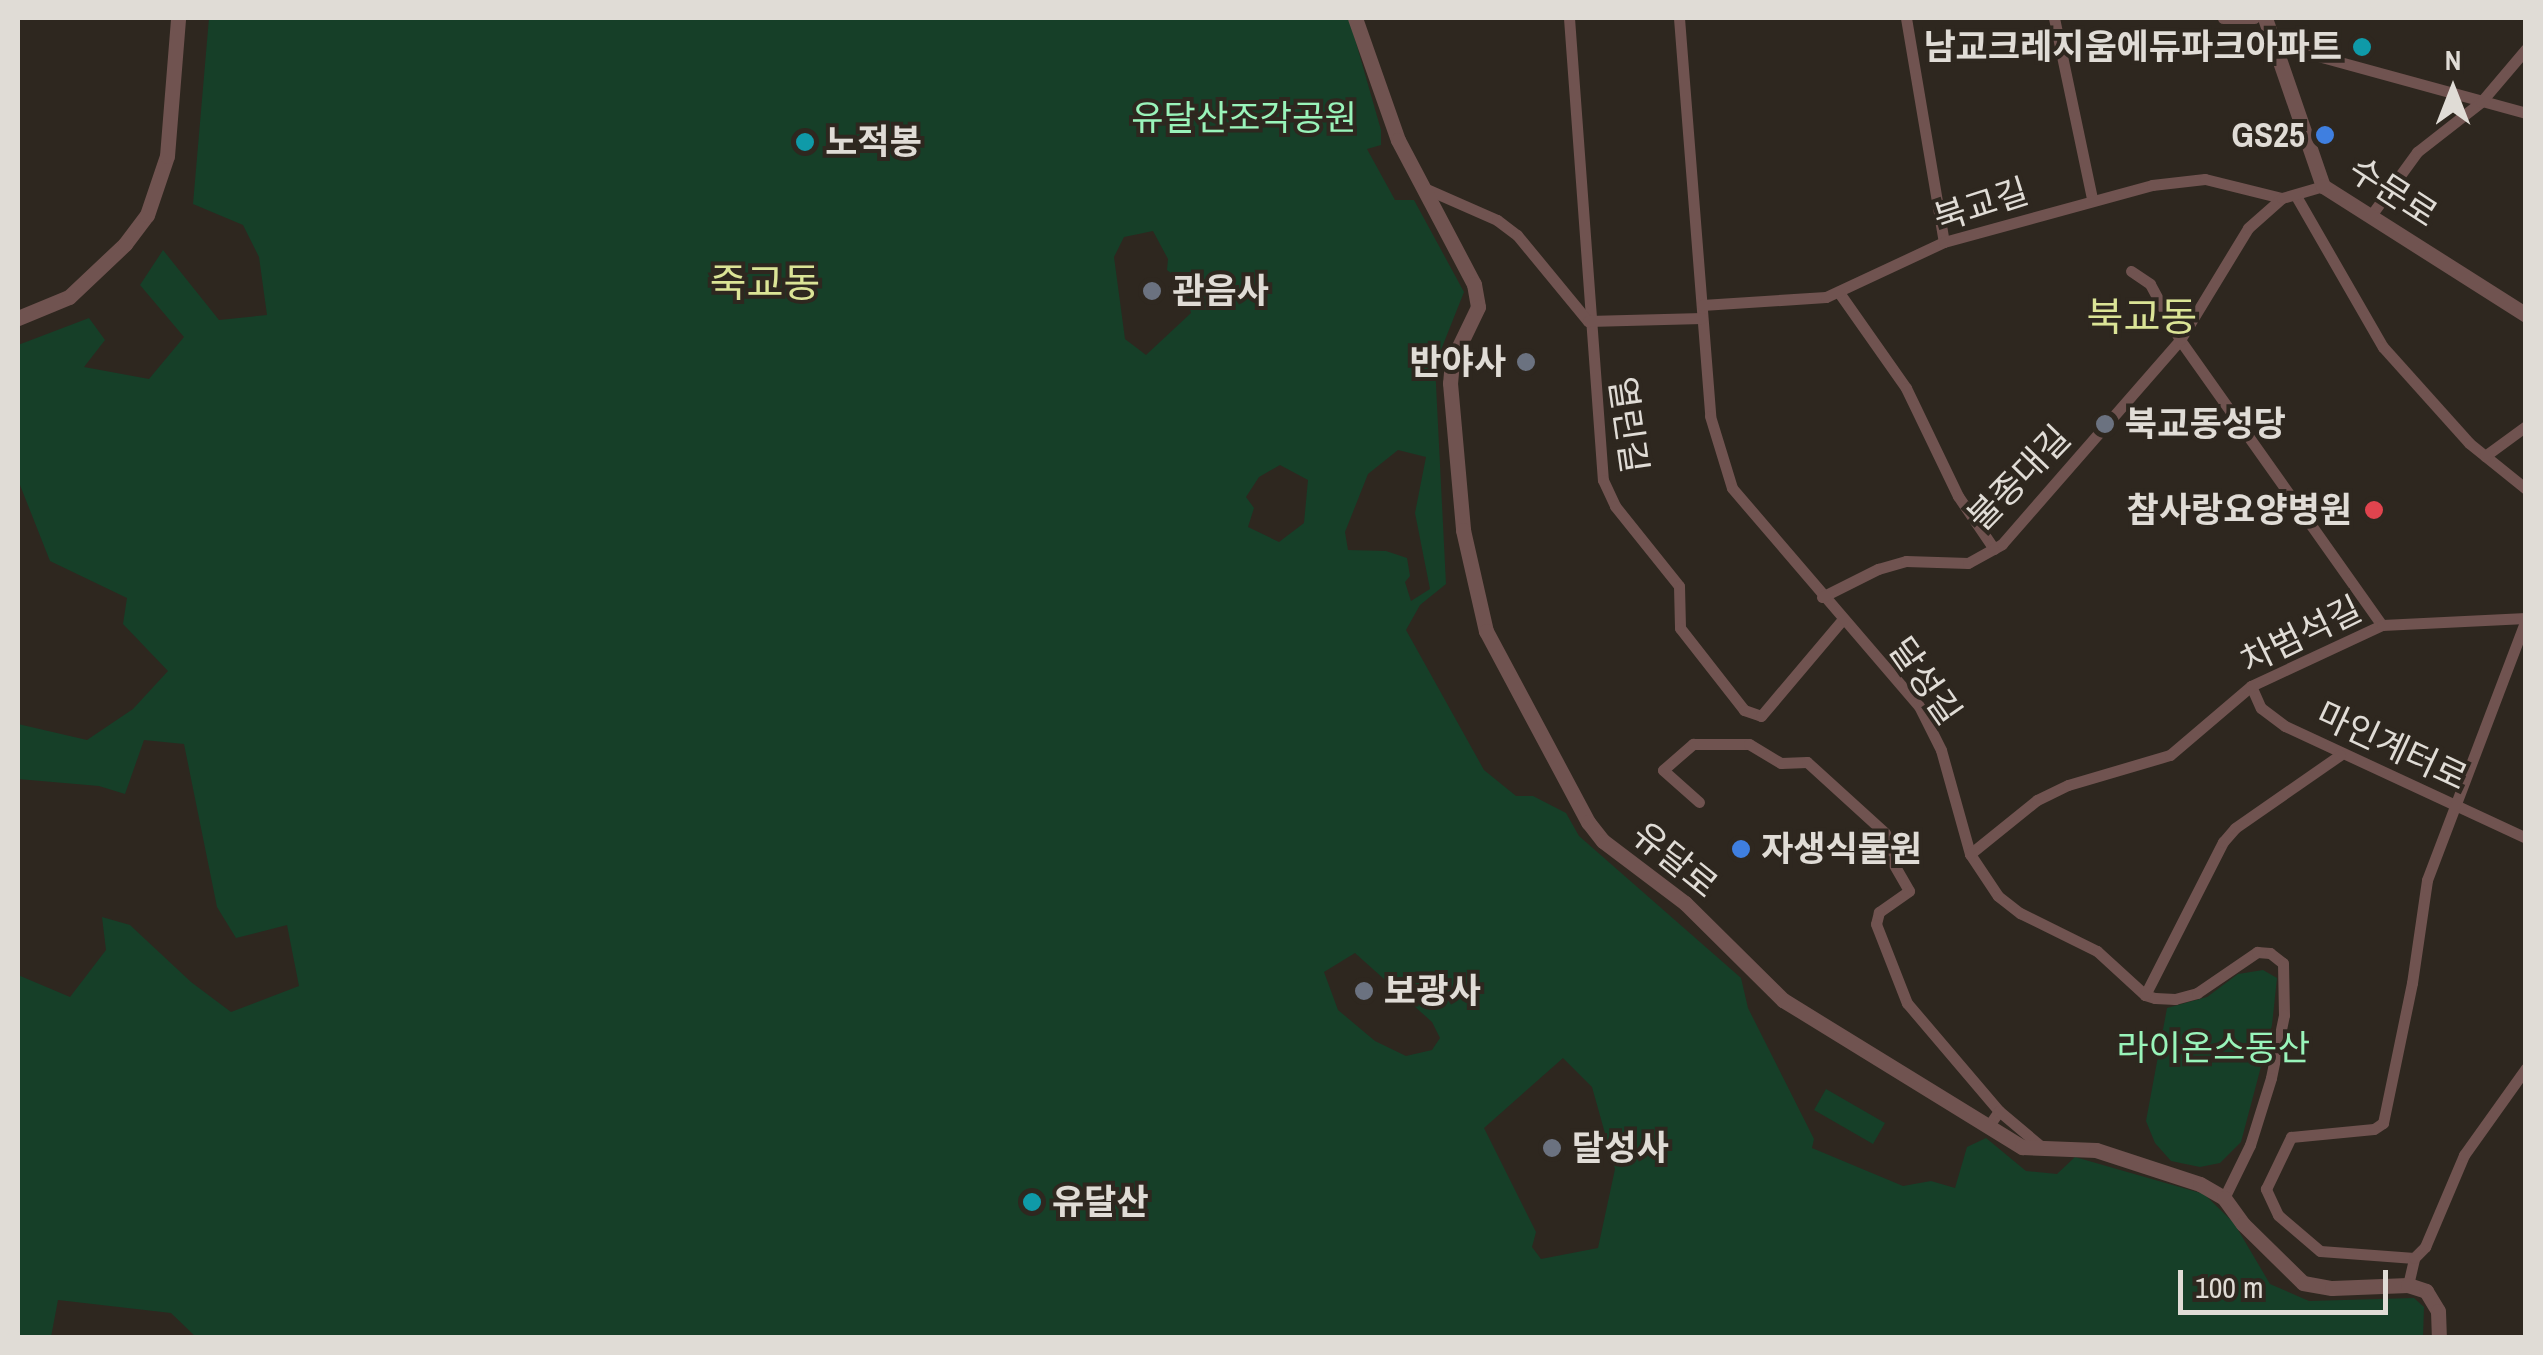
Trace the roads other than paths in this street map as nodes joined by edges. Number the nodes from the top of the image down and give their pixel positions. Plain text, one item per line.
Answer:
1 (178, 18) edge
2 (1356, 18) edge
3 (1569, 18) edge
4 (1679, 18) edge
5 (1906, 18) edge
6 (2054, 18) edge
7 (2223, 18) edge
8 (2254, 18) edge
9 (2265, 18) edge
10 (2274, 44) junction
11 (2526, 49) edge
12 (2480, 102) junction
13 (2526, 112) edge
14 (2323, 186) junction
15 (1422, 187) junction
16 (2296, 196) junction
17 (2282, 198) junction
18 (2092, 199) junction
19 (2372, 214) junction
20 (1944, 242) junction
21 (2130, 271) dead end
22 (1840, 294) junction
23 (1702, 312) junction
24 (2526, 315) edge
25 (18, 318) edge
26 (1588, 321) junction
27 (2180, 340) junction
28 (2526, 426) edge
29 (2486, 456) junction
30 (2526, 489) edge
31 (1994, 549) junction
32 (1822, 597) junction
33 (2526, 619) edge
34 (1842, 620) junction
35 (2382, 625) junction
36 (2251, 686) junction
37 (2340, 755) junction
38 (1699, 802) dead end
39 (2456, 806) junction
40 (2524, 834) edge
41 (1970, 854) junction
42 (2145, 996) junction
43 (2526, 1068) edge
44 (1999, 1111) junction
45 (1988, 1127) junction
46 (2043, 1148) junction
47 (2224, 1198) junction
48 (2414, 1258) junction
49 (2408, 1285) junction
50 (2439, 1338) edge

1 - 25 street
2 - 15 street, 유달로
3 - 26 street, 열린길
4 - 23 street, 달성길
5 - 20 street
6 - 18 street
7 - 8 street
9 - 10 street, 수문로
10 - 12 street
10 - 14 street, 수문로
11 - 12 street
12 - 13 street
12 - 19 street
14 - 16 street
14 - 19 street, 수문로
15 - 26 street
15 - 45 street, 유달로
16 - 17 street
16 - 29 street
17 - 18 street, 북교길
17 - 27 street, 불종대길
18 - 20 street, 북교길
19 - 24 street, 수문로
20 - 22 street, 북교길
21 - 27 street
22 - 23 street, 북교길
22 - 31 street
23 - 26 street, 북교길
23 - 32 street, 달성길
26 - 34 street, 열린길
27 - 31 street, 불종대길
27 - 35 street
28 - 29 street
29 - 30 street
31 - 32 street, 불종대길
32 - 34 street, 달성길
33 - 35 street, 차범석길
33 - 39 street
34 - 41 street, 달성길
35 - 36 street, 차범석길
36 - 37 street, 마인계터로
36 - 41 street, 차범석길
37 - 39 street, 마인계터로
37 - 42 street
38 - 44 street
39 - 40 street, 마인계터로
39 - 48 street
41 - 42 street, 달성길
42 - 47 street
43 - 48 street
44 - 45 street
44 - 46 street
45 - 46 street, 유달로
46 - 47 street, 유달로
47 - 49 street, 유달로
48 - 49 street
49 - 50 street

